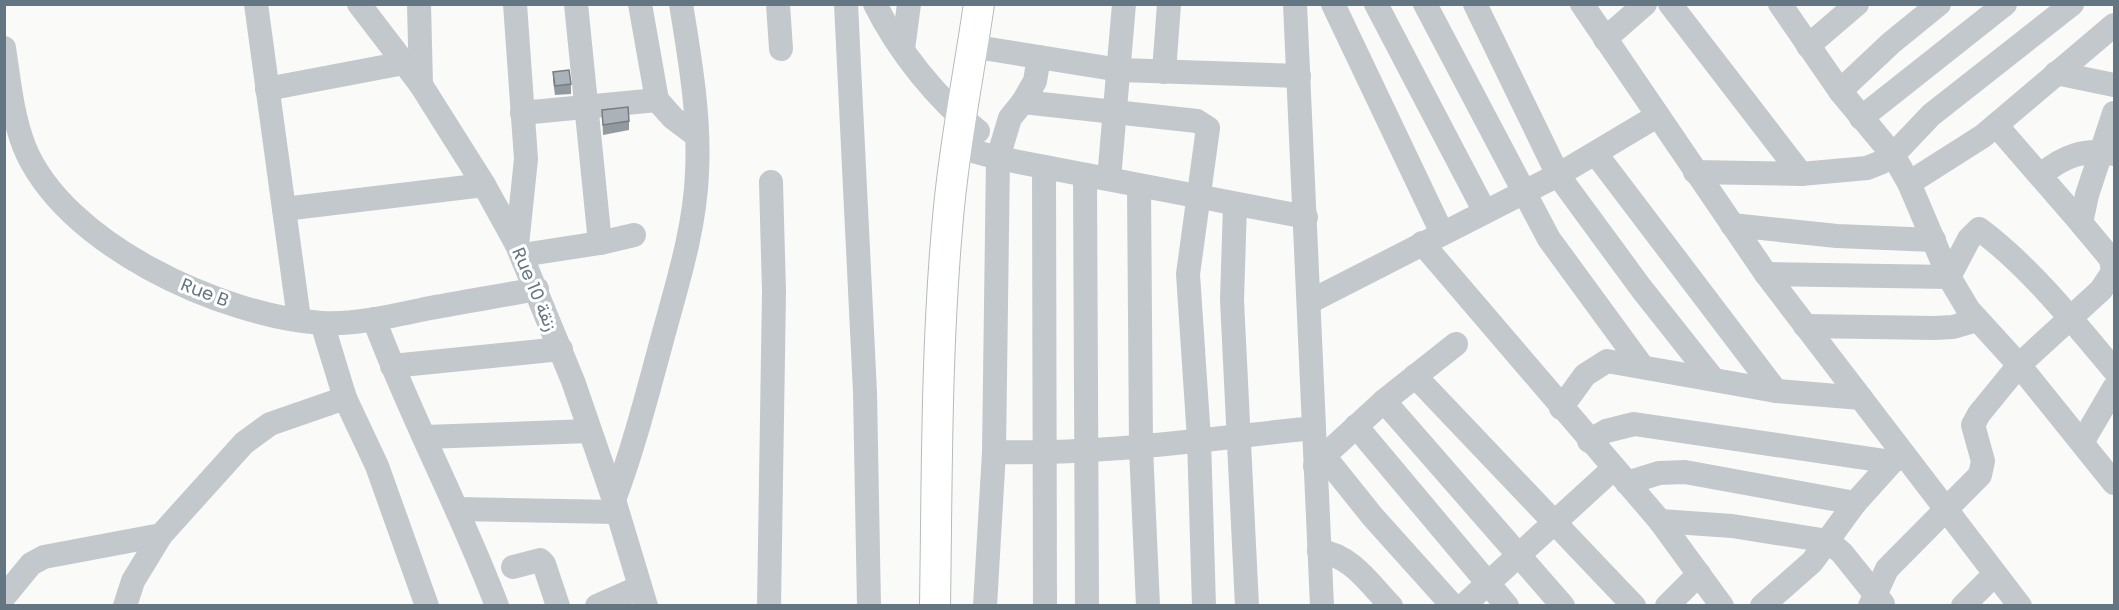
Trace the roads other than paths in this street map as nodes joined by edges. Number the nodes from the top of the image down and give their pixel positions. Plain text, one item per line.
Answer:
1 (256, 4) edge
2 (358, 4) edge
3 (419, 4) edge
4 (514, 4) edge
5 (576, 4) edge
6 (640, 4) edge
7 (681, 4) edge
8 (778, 4) edge
9 (846, 4) edge
10 (875, 4) edge
11 (909, 4) edge
12 (979, 4) edge
13 (995, 4) edge
14 (1124, 4) edge
15 (1169, 4) edge
16 (1295, 4) edge
17 (1333, 4) edge
18 (1376, 4) edge
19 (1425, 4) edge
20 (1475, 4) edge
21 (1582, 4) edge
22 (1645, 4) edge
23 (1670, 4) edge
24 (1780, 4) edge
25 (1939, 4) edge
26 (2005, 4) edge
27 (2072, 4) edge
28 (1857, 5) edge
29 (2115, 24) edge
30 (1605, 39) junction
31 (1808, 46) junction
32 (4, 48) edge
33 (781, 49) dead end
34 (903, 49) junction
35 (989, 49) junction
36 (1039, 57) junction
37 (404, 63) junction
38 (1120, 70) junction
39 (1164, 72) junction
40 (2056, 73) junction
41 (1299, 76) junction
42 (422, 85) junction
43 (2115, 85) edge
44 (267, 89) junction
45 (1840, 92) junction
46 (657, 100) junction
47 (1023, 102) junction
48 (587, 108) junction
49 (1115, 111) junction
50 (522, 113) junction
51 (2115, 113) edge
52 (1657, 116) junction
53 (1861, 118) junction
54 (1996, 125) junction
55 (697, 136) junction
56 (973, 141) junction
57 (2108, 153) edge
58 (1596, 154) junction
59 (1893, 155) junction
60 (1044, 167) junction
61 (1695, 172) junction
62 (1801, 174) junction
63 (1085, 175) junction
64 (1558, 175) junction
65 (2041, 175) junction
66 (1109, 179) junction
67 (771, 182) dead end
68 (1909, 183) junction
69 (484, 185) junction
70 (1139, 186) junction
71 (1522, 192) junction
72 (1200, 197) junction
73 (1235, 205) junction
74 (284, 209) junction
75 (1485, 212) junction
76 (1306, 217) junction
77 (2081, 223) junction
78 (1731, 225) junction
79 (634, 235) dead end
80 (1432, 238) junction
81 (1934, 240) junction
82 (600, 243) junction
83 (520, 250) junction
84 (1766, 274) junction
85 (1949, 278) junction
86 (537, 289) junction
87 (1309, 302) junction
88 (299, 319) junction
89 (374, 319) junction
90 (2071, 319) junction
91 (1977, 320) junction
92 (322, 323) junction
93 (1805, 326) junction
94 (1456, 344) dead end
95 (561, 349) junction
96 (2019, 365) junction
97 (392, 366) junction
98 (1642, 366) junction
99 (1415, 376) junction
100 (1713, 379) junction
101 (2114, 385) edge
102 (1776, 391) junction
103 (345, 398) junction
104 (1861, 398) junction
105 (1384, 401) junction
106 (1561, 408) junction
107 (1356, 426) junction
108 (1313, 428) junction
109 (589, 431) junction
110 (1240, 436) junction
111 (424, 437) junction
112 (1199, 439) junction
113 (1589, 441) junction
114 (2083, 441) junction
115 (1141, 448) junction
116 (994, 452) junction
117 (1086, 452) junction
118 (1043, 453) junction
119 (1897, 458) junction
120 (1319, 461) junction
121 (1621, 475) junction
122 (2115, 483) edge
123 (1855, 503) junction
124 (616, 506) junction
125 (457, 509) junction
126 (1947, 510) junction
127 (1660, 521) junction
128 (1556, 524) junction
129 (161, 535) junction
130 (1828, 541) junction
131 (1318, 551) junction
132 (1519, 556) junction
133 (513, 567) dead end
134 (1699, 574) junction
135 (1995, 574) junction
136 (1488, 584) junction
137 (643, 596) edge
138 (4, 597) edge
139 (1876, 602) edge
140 (1324, 604) edge
141 (125, 606) edge
142 (427, 606) edge
143 (497, 606) edge
144 (558, 606) edge
145 (597, 606) edge
146 (769, 606) edge
147 (869, 606) edge
148 (935, 606) edge
149 (955, 606) edge
150 (985, 606) edge
151 (1045, 606) edge
152 (1087, 606) edge
153 (1148, 606) edge
154 (1204, 606) edge
155 (1247, 606) edge
156 (1391, 606) edge
157 (1453, 606) edge
158 (1463, 606) edge
159 (1508, 606) edge
160 (1563, 606) edge
161 (1634, 606) edge
162 (1667, 606) edge
163 (1722, 606) edge
164 (1762, 606) edge
165 (1963, 606) edge
166 (2020, 606) edge

1 - 44 street
2 - 37 street, Rue 10 زنقة
3 - 42 street
4 - 50 street
5 - 48 street
6 - 46 street
7 - 55 street
8 - 33 street
9 - 147 street
10 - 34 street
11 - 34 street
12 - 56 main road
13 - 35 main road
14 - 38 street
15 - 39 street
16 - 41 street
17 - 80 street
18 - 75 street
19 - 71 street
20 - 64 street
21 - 30 street
22 - 30 street
23 - 62 street
24 - 31 street
25 - 45 street
26 - 53 street
27 - 59 street
28 - 31 street
29 - 40 street
30 - 52 street
31 - 45 street
32 - 88 street, Rue B
34 - 56 street
35 - 36 street
35 - 56 main road
36 - 38 street
36 - 47 street
37 - 42 street, Rue 10 زنقة
37 - 44 street
38 - 39 street
38 - 49 street
39 - 41 street
40 - 43 street
40 - 54 street
41 - 76 street
42 - 69 street, Rue 10 زنقة
44 - 74 street
45 - 53 street
46 - 48 street
46 - 55 street
47 - 49 street
47 - 56 street
48 - 50 street
48 - 82 street
49 - 66 street
49 - 72 street
50 - 83 street
51 - 57 street
52 - 58 street
52 - 61 street
53 - 59 street
54 - 65 street
54 - 68 street
55 - 124 street
56 - 60 street
56 - 116 street
56 - 148 main road
56 - 149 main road
57 - 65 street
57 - 77 street
58 - 64 street
58 - 102 street
59 - 62 street
59 - 68 street
60 - 63 street
60 - 118 street
61 - 62 street
61 - 78 street
63 - 66 street
63 - 117 street
64 - 71 street
64 - 100 street
65 - 77 street
66 - 70 street
67 - 146 street
68 - 81 street
69 - 74 street
69 - 83 street, Rue 10 زنقة
70 - 72 street
70 - 115 street
71 - 75 street
71 - 98 street
72 - 73 street
72 - 112 street
73 - 76 street
73 - 110 street
74 - 88 street
75 - 80 street
76 - 87 street
77 - 90 street
78 - 81 street
78 - 84 street
79 - 82 street
80 - 87 street
80 - 106 street
81 - 85 street
82 - 83 street
83 - 86 street, Rue 10 زنقة
84 - 85 street
84 - 93 street
85 - 90 street
85 - 91 street
86 - 89 street, Rue B
86 - 95 street, Rue 10 زنقة
87 - 108 street
88 - 92 street, Rue B
89 - 92 street, Rue B
89 - 97 street
90 - 96 street
90 - 101 street
91 - 93 street
91 - 96 street
92 - 103 street
93 - 104 street
94 - 99 street
95 - 97 street
95 - 109 street, Rue 10 زنقة
96 - 114 street
96 - 126 street
97 - 111 street
98 - 100 street
98 - 106 street
99 - 105 street
99 - 128 street
100 - 102 street
101 - 114 street
102 - 104 street
103 - 129 street
103 - 142 street
104 - 119 street
105 - 107 street
105 - 132 street
106 - 113 street
107 - 120 street
107 - 136 street
108 - 110 street
108 - 120 street
109 - 111 street
109 - 124 street, Rue 10 زنقة
110 - 112 street
110 - 155 street
111 - 125 street
112 - 115 street
112 - 154 street
113 - 119 street
113 - 121 street
114 - 122 street
115 - 117 street
115 - 153 street
116 - 118 street
116 - 150 street
117 - 118 street
117 - 152 street
118 - 151 street
119 - 123 street
119 - 126 street
120 - 131 street
120 - 157 street
121 - 123 street
121 - 127 street
121 - 128 street
123 - 130 street
124 - 125 street
124 - 137 street, Rue 10 زنقة
125 - 143 street
126 - 135 street
126 - 139 street
127 - 130 street
127 - 134 street
128 - 132 street
128 - 161 street
129 - 138 street
129 - 141 street
130 - 139 street
130 - 164 street
131 - 140 street
131 - 156 street
132 - 136 street
132 - 160 street
133 - 144 street
134 - 162 street
134 - 163 street
135 - 165 street
135 - 166 street
136 - 158 street
136 - 159 street
137 - 145 street

